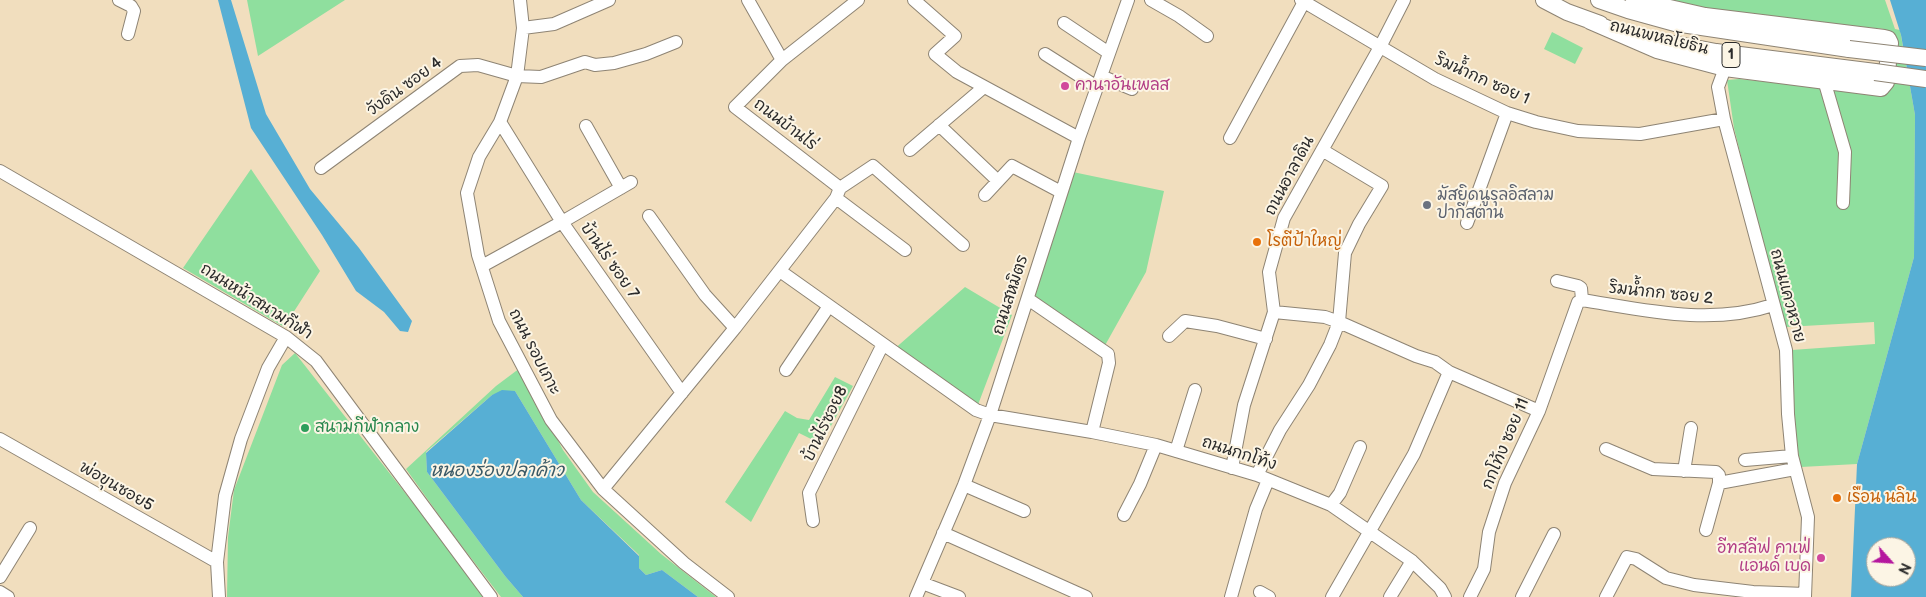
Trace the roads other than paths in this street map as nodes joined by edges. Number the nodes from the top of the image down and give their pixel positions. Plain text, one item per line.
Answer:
1 (119, 0) edge
2 (520, 0) edge
3 (609, 0) edge
4 (748, 0) edge
5 (914, 0) edge
6 (1128, 0) edge
7 (1151, 0) edge
8 (1404, 0) edge
9 (1544, 0) edge
10 (1599, 0) edge
11 (1634, 0) edge
12 (856, 1) edge
13 (1302, 1) edge
14 (1590, 21) junction
15 (1064, 23) dead end
16 (523, 28) junction
17 (128, 34) dead end
18 (1207, 36) dead end
19 (676, 42) dead end
20 (1380, 47) junction
21 (1109, 53) junction
22 (1045, 54) dead end
23 (1926, 58) edge
24 (782, 60) junction
25 (1725, 68) junction
26 (517, 76) junction
27 (1926, 79) edge
28 (1824, 80) junction
29 (1099, 81) junction
30 (984, 87) junction
31 (1132, 89) dead end
32 (1507, 113) junction
33 (1724, 120) junction
34 (500, 122) junction
35 (939, 125) junction
36 (586, 126) dead end
37 (1078, 138) junction
38 (1230, 138) dead end
39 (910, 150) dead end
40 (1322, 150) junction
41 (321, 168) dead end
42 (0, 171) edge
43 (998, 181) junction
44 (1061, 192) junction
45 (838, 193) junction
46 (984, 195) dead end
47 (1843, 203) dead end
48 (649, 216) dead end
49 (562, 222) junction
50 (1467, 223) dead end
51 (963, 245) dead end
52 (905, 250) dead end
53 (482, 266) junction
54 (780, 271) junction
55 (1557, 281) dead end
56 (1028, 298) junction
57 (1579, 302) junction
58 (1773, 305) junction
59 (829, 306) junction
60 (1274, 312) junction
61 (1339, 322) junction
62 (735, 328) junction
63 (1169, 336) dead end
64 (286, 337) junction
65 (1266, 339) junction
66 (883, 344) junction
67 (786, 370) dead end
68 (1448, 372) junction
69 (1195, 390) dead end
70 (682, 393) junction
71 (1538, 411) junction
72 (990, 414) junction
73 (1691, 428) dead end
74 (1092, 432) junction
75 (0, 440) edge
76 (1156, 445) junction
77 (1360, 447) dead end
78 (1606, 449) dead end
79 (1176, 451) junction
80 (1792, 456) junction
81 (1745, 460) dead end
82 (1232, 468) junction
83 (1796, 469) junction
84 (1684, 471) junction
85 (1262, 478) junction
86 (1719, 483) junction
87 (964, 485) junction
88 (603, 489) junction
89 (1331, 505) junction
90 (1024, 511) dead end
91 (1124, 515) dead end
92 (812, 521) dead end
93 (30, 528) dead end
94 (1706, 530) dead end
95 (1369, 532) junction
96 (943, 533) junction
97 (1554, 534) dead end
98 (1412, 561) junction
99 (217, 562) junction
100 (0, 577) edge
101 (922, 583) junction
102 (0, 592) edge
103 (1805, 595) edge
104 (8, 597) edge
105 (219, 597) edge
106 (491, 597) edge
107 (728, 597) edge
108 (916, 597) edge
109 (959, 597) edge
110 (1086, 597) edge
111 (1232, 597) edge
112 (1332, 597) edge
113 (1390, 597) edge
114 (1445, 597) edge
115 (1470, 597) edge
116 (1522, 597) edge
117 (1606, 597) edge

1 - 17 street
2 - 16 street, ถนน รอบเกาะ
3 - 16 street
4 - 24 street
5 - 30 street
6 - 21 street, ถนนสหมิตร
7 - 18 street
8 - 20 street, ถนนอาลาดิน
9 - 14 main road, ถนนพหลโยธิน / 1
10 - 23 main road, ถนนพหลโยธิน / 1, bridge
11 - 28 main road
12 - 24 street, ถนนบ้านไร่
13 - 20 street, ริมน้ำกก ซอย 1
13 - 38 street
14 - 25 main road
14 - 27 main road, ถนนพหลโยธิน / 1, bridge
15 - 21 street
16 - 26 street, ถนน รอบเกาะ
19 - 26 street, วังดิน ซอย 4
20 - 32 street, ริมน้ำกก ซอย 1
20 - 40 street, ถนนอาลาดิน
21 - 29 street, ถนนสหมิตร
22 - 29 street
24 - 45 street, ถนนบ้านไร่
25 - 28 main road
25 - 33 street, ถนนแควหวาย
26 - 34 street, ถนน รอบเกาะ
26 - 41 street, วังดิน ซอย 4
28 - 47 street
29 - 31 street
29 - 37 street, ถนนสหมิตร
30 - 35 street
30 - 37 street
32 - 33 street, ริมน้ำกก ซอย 1
32 - 50 street
33 - 58 street, ถนนแควหวาย
34 - 49 street
34 - 53 street, ถนน รอบเกาะ
35 - 39 street
35 - 43 street
36 - 49 street
37 - 44 street, ถนนสหมิตร
40 - 60 street, ถนนอาลาดิน
40 - 61 street
42 - 64 street, ถนนหน้าสนามกีฬา
43 - 44 street
43 - 46 street
44 - 56 street, ถนนสหมิตร
45 - 51 street
45 - 52 street
45 - 54 street
48 - 62 street
49 - 53 street, บ้านไร่ ซอย 7
49 - 70 street, บ้านไร่ ซอย 7
53 - 88 street, ถนน รอบเกาะ
54 - 59 street
54 - 62 street
55 - 57 street
56 - 72 street, ถนนสหมิตร
56 - 74 street
57 - 58 street, ริมน้ำกก ซอย 2
57 - 71 street, กกโท้ง ซอย 11
58 - 80 street, ถนนแควหวาย
59 - 66 street
59 - 67 street
60 - 61 street
60 - 65 street, ถนนอาลาดิน
61 - 68 street
61 - 85 street
62 - 70 street
63 - 65 street
64 - 99 street
64 - 106 street, ถนนหน้าสนามกีฬา
65 - 82 street, ถนนอาลาดิน
66 - 72 street
66 - 92 street, บ้านไร่ซอย8
68 - 71 street
68 - 95 street
69 - 79 street
70 - 88 street
71 - 115 street, กกโท้ง ซอย 11
72 - 74 street, ถนนกกโท้ง
72 - 87 street, ถนนสหมิตร
73 - 84 street
74 - 76 street, ถนนกกโท้ง
75 - 99 street, พ่อขุนซอย5
76 - 79 street, ถนนกกโท้ง
76 - 91 street
77 - 89 street
78 - 84 street
79 - 82 street, ถนนกกโท้ง
80 - 81 street
80 - 83 street, ถนนแควหวาย
82 - 85 street, ถนนกกโท้ง
83 - 86 street
83 - 103 street, ถนนแควหวาย
84 - 86 street
85 - 89 street, ถนนกกโท้ง
85 - 111 street
86 - 94 street
87 - 90 street
87 - 96 street, ถนนสหมิตร
88 - 107 street, ถนน รอบเกาะ
89 - 95 street, ถนนกกโท้ง
93 - 100 street
95 - 98 street, ถนนกกโท้ง
95 - 112 street
96 - 101 street, ถนนสหมิตร
96 - 110 street
97 - 116 street
98 - 113 street
98 - 114 street, ถนนกกโท้ง
99 - 105 street
101 - 108 street, ถนนสหมิตร
101 - 109 street
102 - 104 street
103 - 117 street

